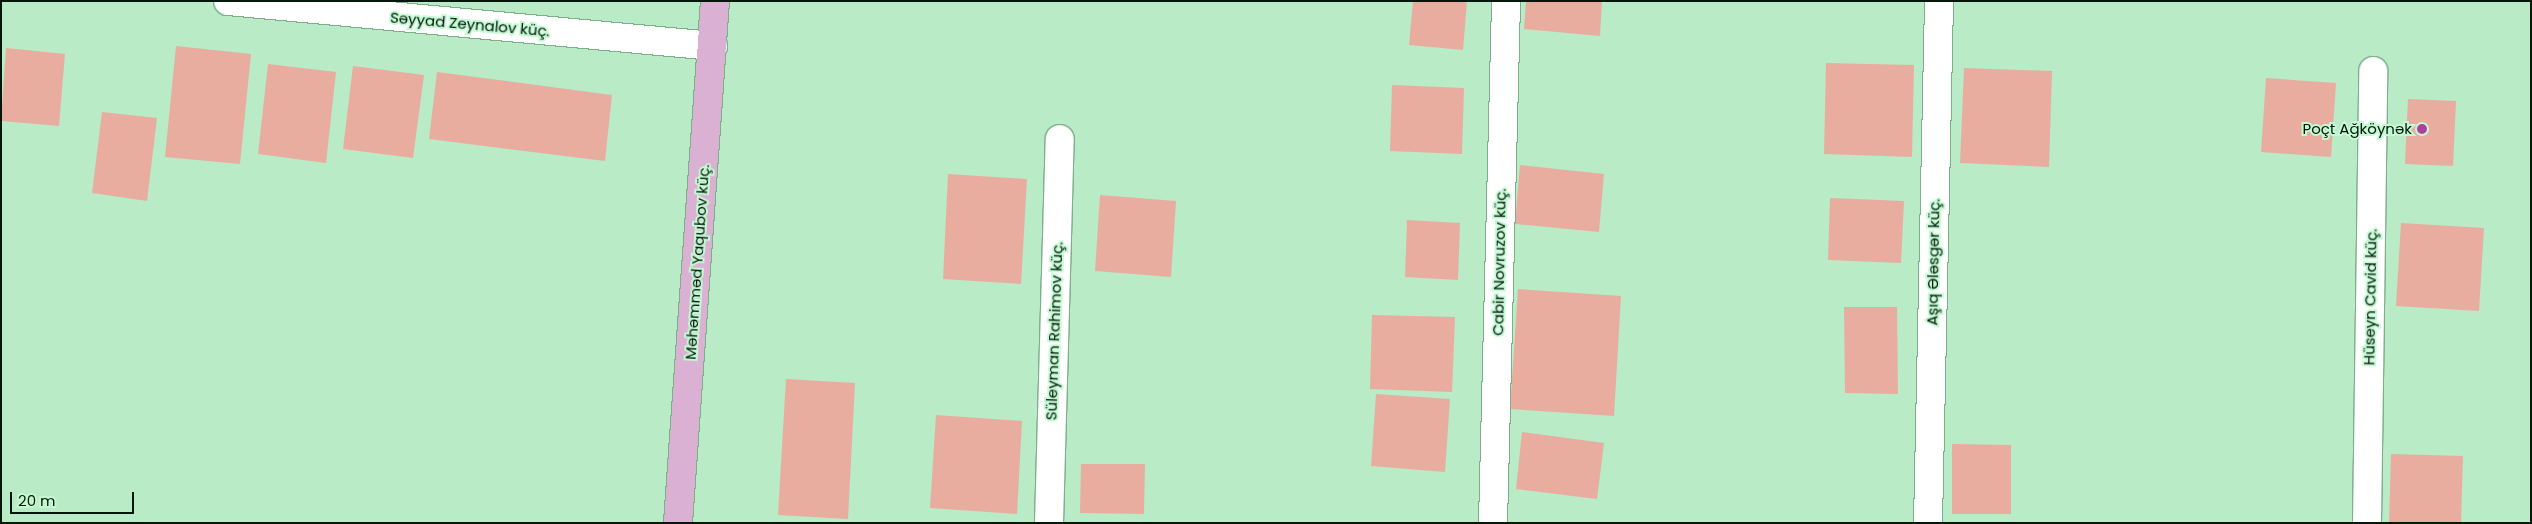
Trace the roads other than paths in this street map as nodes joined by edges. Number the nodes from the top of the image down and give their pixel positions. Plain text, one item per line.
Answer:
1 (228, 1) edge
2 (715, 1) edge
3 (1506, 1) edge
4 (1939, 1) edge
5 (713, 46) junction
6 (2373, 71) dead end
7 (1060, 139) dead end
8 (678, 523) edge
9 (1048, 523) edge
10 (1493, 523) edge
11 (1928, 523) edge
12 (2367, 523) edge

1 - 5 street, Səyyad Zeynalov küç.
2 - 5 main road, Məhəmməd Yaqubov küç.
3 - 10 street, Cabir Novruzov küç.
4 - 11 street, Aşıq Ələsgər küç.
5 - 8 main road, Məhəmməd Yaqubov küç.
6 - 12 street, Hüseyn Cavid küç.
7 - 9 street, Süleyman Rahimov küç.

